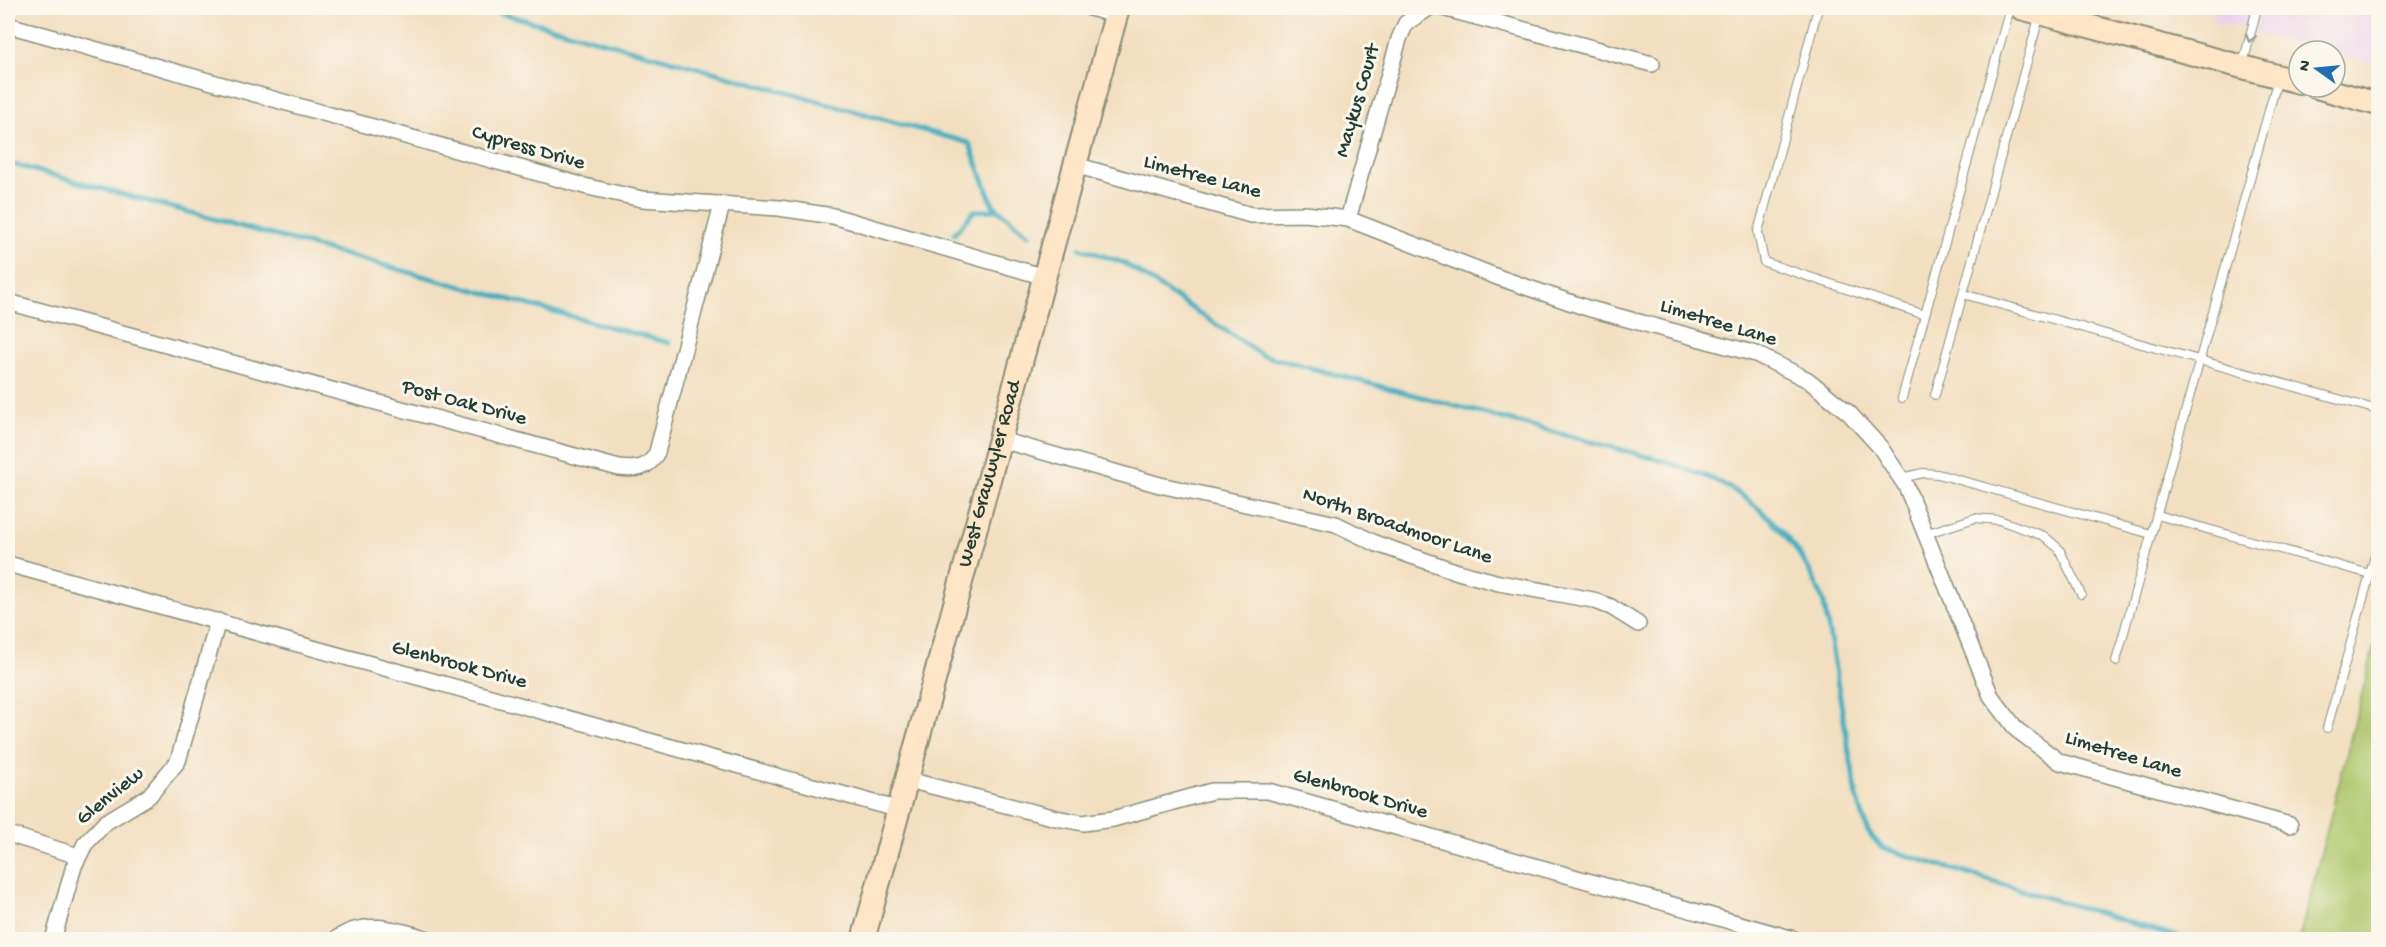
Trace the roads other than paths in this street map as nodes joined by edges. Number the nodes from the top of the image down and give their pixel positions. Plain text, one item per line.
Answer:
1 (1090, 8) edge
2 (1429, 8) edge
3 (1443, 8) edge
4 (1818, 8) edge
5 (2010, 8) edge
6 (2257, 8) edge
7 (2031, 10) edge
8 (1117, 11) edge
9 (8, 25) edge
10 (1652, 64) dead end
11 (2242, 68) junction
12 (2287, 79) edge
13 (2287, 86) edge
14 (2347, 95) edge
15 (2379, 104) edge
16 (1075, 165) junction
17 (722, 206) junction
18 (1348, 219) junction
19 (1045, 277) junction
20 (1962, 294) junction
21 (8, 302) edge
22 (1925, 315) junction
23 (2200, 360) junction
24 (1935, 395) dead end
25 (1902, 398) dead end
26 (2379, 410) edge
27 (1001, 440) junction
28 (1901, 478) junction
29 (2157, 515) junction
30 (1925, 534) junction
31 (2151, 534) junction
32 (2379, 545) edge
33 (8, 564) edge
34 (2370, 574) junction
35 (2081, 594) dead end
36 (218, 621) junction
37 (1638, 624) dead end
38 (2116, 661) dead end
39 (2327, 728) dead end
40 (908, 780) junction
41 (900, 810) junction
42 (2290, 825) dead end
43 (8, 834) edge
44 (78, 856) junction
45 (53, 939) edge
46 (335, 939) edge
47 (432, 939) edge
48 (863, 939) edge
49 (1797, 939) edge

1 - 8 street
2 - 18 street, Maykus Court
3 - 10 street
4 - 22 lane
5 - 22 lane
6 -> 11 lane
7 - 11 main road
7 - 20 lane
8 - 16 main road, West Grauwyler Road
9 - 17 street, Cypress Drive
11 - 12 main road
13 - 23 lane
14 - 15 main road
16 - 18 street, Limetree Lane
16 - 19 main road, West Grauwyler Road
17 - 19 street, Cypress Drive
17 - 21 street, Post Oak Drive
18 - 28 street, Limetree Lane
19 - 27 main road, West Grauwyler Road
20 - 23 lane
20 - 24 lane
22 - 25 lane
23 - 26 lane
23 - 29 lane
27 - 37 street, North Broadmoor Lane
27 - 40 main road, West Grauwyler Road
28 - 30 street, Limetree Lane
28 - 31 lane
29 - 31 lane
29 - 34 lane
30 - 35 lane
30 - 42 street, Limetree Lane
31 - 38 lane
32 - 34 lane
33 - 36 street, Glenbrook Drive
34 - 39 lane
36 - 41 street, Glenbrook Drive
36 - 44 street, Glenview
40 - 41 main road, West Grauwyler Road
40 - 49 street, Glenbrook Drive
41 - 48 main road, West Grauwyler Road
43 - 44 street
44 - 45 street, Glenview
46 - 47 street

